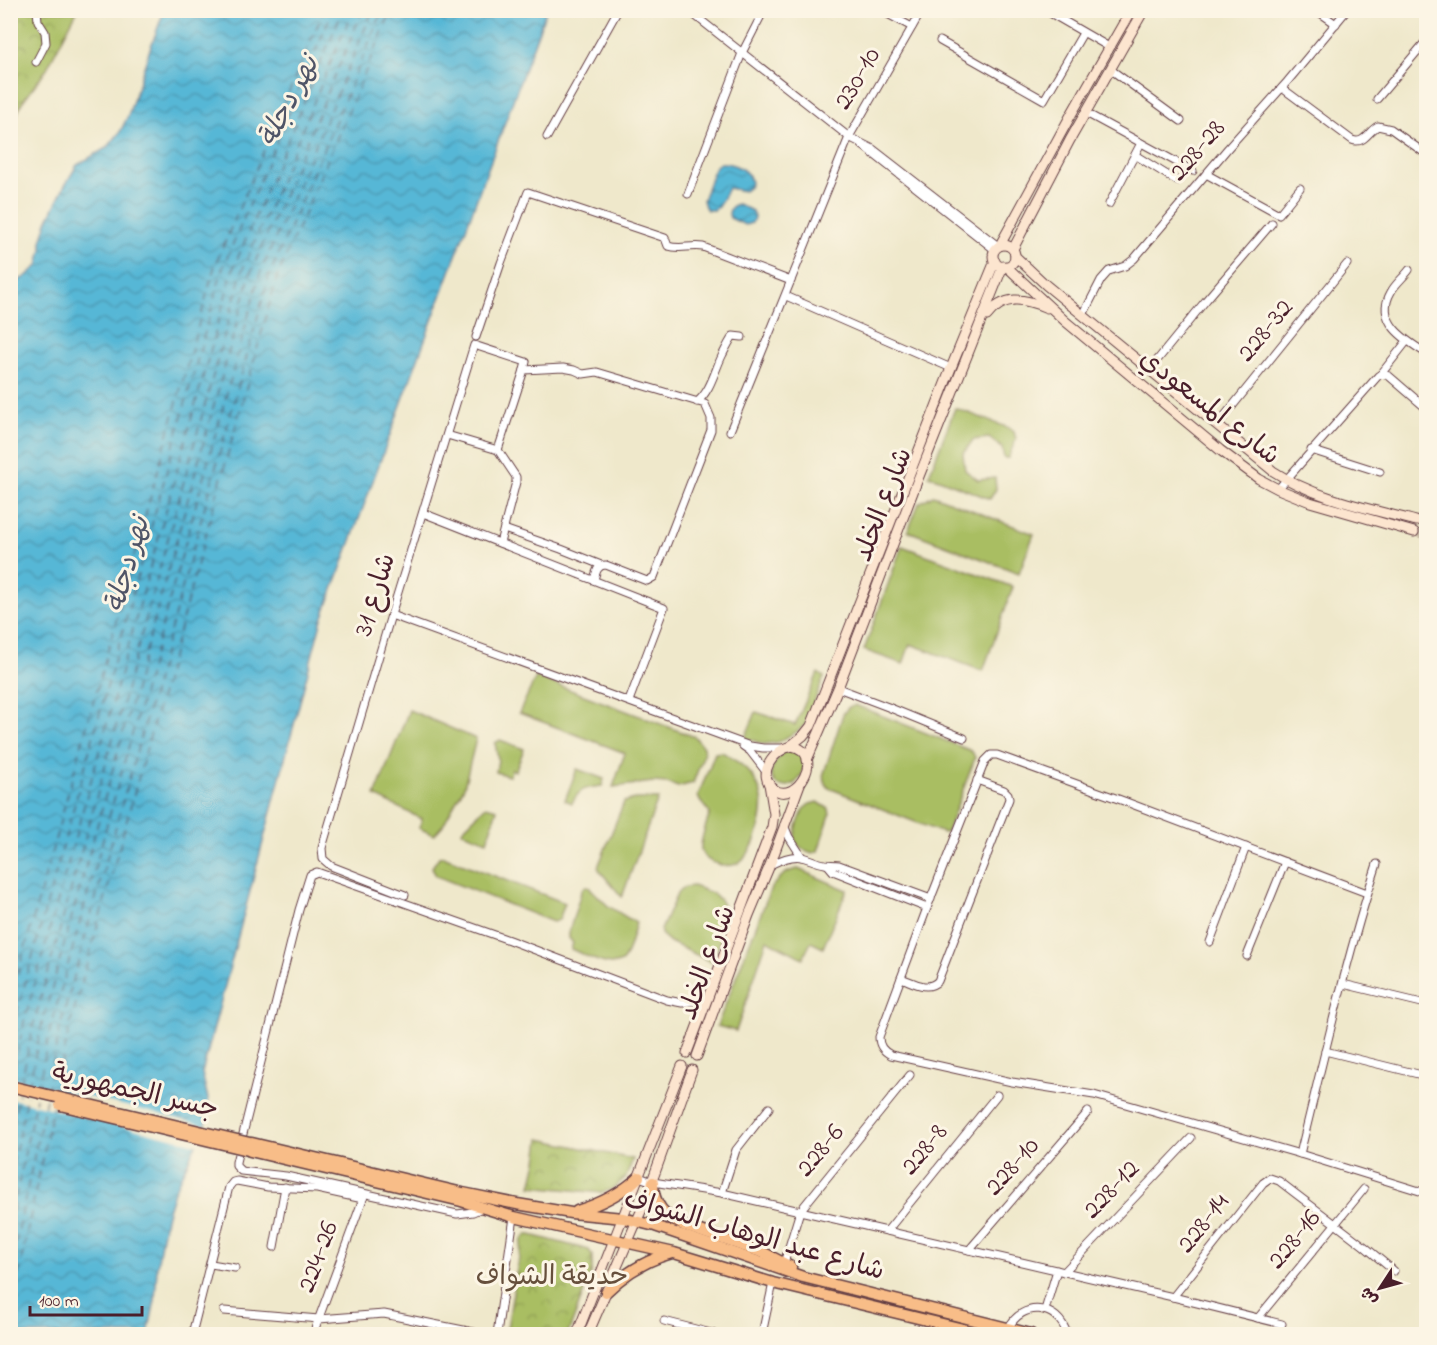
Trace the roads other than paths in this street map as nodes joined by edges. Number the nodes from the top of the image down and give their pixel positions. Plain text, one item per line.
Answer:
1 (37, 10) edge
2 (618, 10) edge
3 (688, 10) edge
4 (764, 10) edge
5 (880, 10) edge
6 (922, 10) edge
7 (1045, 10) edge
8 (1131, 10) edge
9 (1144, 10) edge
10 (1316, 10) edge
11 (1347, 10) edge
12 (1336, 24) junction
13 (912, 27) junction
14 (1083, 33) junction
15 (940, 41) dead end
16 (1426, 41) edge
17 (1109, 47) junction
18 (742, 53) junction
19 (36, 62) dead end
20 (1110, 69) junction
21 (1282, 88) junction
22 (1377, 99) dead end
23 (1086, 113) junction
24 (1181, 121) dead end
25 (547, 137) dead end
26 (849, 137) junction
27 (1142, 143) junction
28 (1426, 154) edge
29 (1135, 155) junction
30 (1194, 171) dead end
31 (1206, 174) junction
32 (1177, 181) dead end
33 (1300, 188) dead end
34 (688, 194) dead end
35 (1109, 204) dead end
36 (1272, 223) dead end
37 (998, 247) junction
38 (1014, 253) junction
39 (1347, 264) dead end
40 (1001, 265) junction
41 (1409, 270) dead end
42 (791, 281) junction
43 (786, 296) junction
44 (1054, 311) junction
45 (1083, 315) junction
46 (981, 322) junction
47 (742, 337) dead end
48 (475, 341) junction
49 (1407, 341) junction
50 (1426, 353) edge
51 (951, 368) junction
52 (1150, 369) junction
53 (524, 370) junction
54 (1382, 374) junction
55 (698, 402) junction
56 (1426, 408) edge
57 (1218, 424) junction
58 (730, 431) dead end
59 (447, 435) junction
60 (498, 450) junction
61 (1311, 450) junction
62 (1380, 472) dead end
63 (1286, 478) junction
64 (1278, 489) junction
65 (423, 513) junction
66 (1416, 521) tunnel mouth
67 (504, 529) junction
68 (1414, 532) tunnel mouth
69 (500, 543) junction
70 (601, 566) junction
71 (594, 580) junction
72 (391, 615) junction
73 (838, 688) junction
74 (629, 701) junction
75 (964, 738) dead end
76 (737, 741) junction
77 (787, 747) junction
78 (807, 760) junction
79 (767, 773) junction
80 (977, 780) junction
81 (769, 784) junction
82 (800, 784) junction
83 (784, 825) junction
84 (1246, 847) junction
85 (802, 857) junction
86 (1285, 862) junction
87 (1377, 864) dead end
88 (770, 865) junction
89 (828, 865) junction
90 (1368, 893) junction
91 (405, 895) dead end
92 (931, 899) junction
93 (927, 908) junction
94 (745, 913) junction
95 (1210, 942) dead end
96 (1247, 956) dead end
97 (901, 978) junction
98 (1343, 984) junction
99 (708, 999) junction
100 (1426, 1004) edge
101 (1325, 1051) junction
102 (687, 1053) dead end
103 (697, 1056) dead end
104 (682, 1066) dead end
105 (692, 1070) dead end
106 (910, 1075) dead end
107 (1426, 1077) edge
108 (10, 1086) edge
109 (10, 1093) edge
110 (996, 1095) dead end
111 (769, 1108) dead end
112 (1088, 1112) dead end
113 (1191, 1138) dead end
114 (250, 1147) junction
115 (1300, 1154) junction
116 (639, 1177) junction
117 (653, 1182) junction
118 (285, 1188) junction
119 (1364, 1189) dead end
120 (722, 1193) junction
121 (1426, 1193) edge
122 (364, 1196) junction
123 (462, 1197) junction
124 (482, 1208) junction
125 (800, 1211) junction
126 (571, 1213) junction
127 (514, 1217) junction
128 (623, 1218) junction
129 (637, 1221) junction
130 (1335, 1225) junction
131 (887, 1231) junction
132 (614, 1239) junction
133 (628, 1242) junction
134 (274, 1247) dead end
135 (969, 1250) junction
136 (674, 1253) junction
137 (784, 1263) junction
138 (211, 1264) junction
139 (235, 1268) dead end
140 (1061, 1271) junction
141 (1394, 1271) dead end
142 (802, 1276) junction
143 (774, 1283) junction
144 (606, 1292) junction
145 (1173, 1297) junction
146 (1045, 1310) junction
147 (224, 1311) dead end
148 (1258, 1318) junction
149 (319, 1319) junction
150 (664, 1321) dead end
151 (1281, 1324) dead end
152 (1008, 1329) junction
153 (192, 1335) edge
154 (313, 1335) edge
155 (483, 1335) edge
156 (497, 1335) edge
157 (577, 1335) edge
158 (588, 1335) edge
159 (715, 1335) edge
160 (762, 1335) edge
161 (984, 1335) edge
162 (1031, 1335) edge
163 (1067, 1335) edge

1 - 19 street
2 - 25 street
3 - 18 street
4 - 18 street
5 - 13 street
6 - 13 street, 230-10
7 - 14 street
8 - 17 main road
9 - 20 main road
10 - 12 street
11 - 12 street, 228-28
12 - 21 street, 228-28
13 - 26 street, 230-10
14 - 15 street
14 - 17 street
16 - 22 street
17 - 37 main road
18 - 26 street
18 - 34 street
20 - 23 main road
20 - 24 street
21 - 28 street
21 - 31 street, 228-28
23 - 27 street
23 - 38 main road
26 - 37 street
26 - 42 street, 230-10
27 - 29 street
27 - 30 street
29 - 32 street
29 - 35 street
31 - 33 street
31 - 45 street, 228-28
36 - 52 street
37 - 38 main road
37 - 40 main road
38 - 40 main road
38 - 45 main road, شارع المسعودي
39 - 57 street, 228-32
40 - 44 main road, شارع المسعودي
40 - 46 main road, شارع الخلد
40 - 51 main road, شارع الخلد
41 - 49 street
42 - 43 street, 230-10
42 - 48 street, شارع 31
43 - 51 street
43 - 58 street, 230-10
44 - 46 main road
44 - 64 main road, شارع المسعودي
45 - 52 main road, شارع المسعودي
46 - 73 main road, شارع الخلد
47 - 55 street
48 - 53 street
48 - 59 street, شارع 31
49 - 50 street
49 - 54 street
51 - 77 main road, شارع الخلد
52 - 57 main road, شارع المسعودي
53 - 55 street
53 - 60 street
54 - 56 street
54 - 61 street
55 - 70 street
57 - 63 main road, شارع المسعودي
59 - 60 street
59 - 65 street, شارع 31
60 - 67 street
61 - 62 street
61 - 63 street
63 - 64 street
63 - 66 main road, شارع المسعودي
64 - 68 main road, شارع المسعودي
65 - 69 street
65 - 72 street, شارع 31
67 - 69 street
67 - 70 street
69 - 71 street
70 - 71 street
71 - 74 street
72 - 74 street
72 - 91 street, شارع 31
73 - 75 street
73 - 78 main road, شارع الخلد
74 - 76 street
76 - 77 street
76 - 79 street
77 - 78 main road
77 - 79 main road
78 - 82 main road
79 - 81 main road
80 - 84 street
80 - 92 street
80 - 97 street
81 - 82 main road
81 - 94 main road, شارع الخلد
82 - 83 main road, شارع الخلد
83 - 85 street
83 - 88 main road, شارع الخلد
84 - 86 street
84 - 95 street
85 - 88 street
85 - 89 street
86 - 90 street
86 - 96 street
87 - 90 street
88 - 94 main road, شارع الخلد
89 - 92 street
89 - 93 street
90 - 98 street
92 - 93 street
93 - 97 street
94 - 99 main road, شارع الخلد
94 - 103 main road, شارع الخلد
97 - 115 street
98 - 100 street
98 - 101 street
99 - 102 main road, شارع الخلد
99 - 122 street
101 - 107 street
101 - 115 street
104 - 116 main road
105 - 117 main road
106 - 125 street, 228-6
108 - 114 main road, جسر الجمهورية, bridge
109 - 114 main road, جسر الجمهورية, bridge
110 - 131 street, 228-8
111 - 120 street
112 - 135 street, 228-10
113 - 140 street, 228-12
114 - 123 main road, جسر الجمهورية
115 - 121 street
116 - 117 street
116 - 126 main road
116 - 128 main road
117 - 120 street
117 - 129 main road
117 - 137 main road
118 - 122 street
118 - 134 street
118 - 138 street
119 - 130 street, 228-16
120 - 125 street
122 - 124 street
122 - 149 street, 224-26
123 - 124 main road, شارع عبد الوهاب الشواف
123 - 126 main road, شارع عبد الوهاب الشواف
124 - 127 main road, شارع عبد الوهاب الشواف
125 - 131 street
125 - 137 street, 228-6
126 - 128 main road, شارع عبد الوهاب الشواف
127 - 132 main road, شارع عبد الوهاب الشواف
127 - 156 street
128 - 129 main road, شارع عبد الوهاب الشواف
128 - 132 main road
129 - 133 main road
129 - 142 main road, شارع عبد الوهاب الشواف
130 - 141 street
130 - 145 street, 228-14
130 - 148 street, 228-16
131 - 135 street
132 - 133 main road, شارع عبد الوهاب الشواف
132 - 157 main road
133 - 136 main road, شارع عبد الوهاب الشواف
133 - 144 main road
135 - 140 street
136 - 143 main road, شارع عبد الوهاب الشواف
136 - 144 main road
137 - 142 main road
138 - 139 street
138 - 153 street
140 - 145 street
140 - 146 street
142 - 152 main road, شارع عبد الوهاب الشواف
143 - 160 street
143 - 161 main road, شارع عبد الوهاب الشواف
144 - 158 main road
145 - 148 street
146 - 152 street
146 - 163 street
147 - 149 street
148 - 151 street
149 - 154 street, 224-26
149 - 155 street
150 - 159 street
152 - 162 main road, شارع عبد الوهاب الشواف

